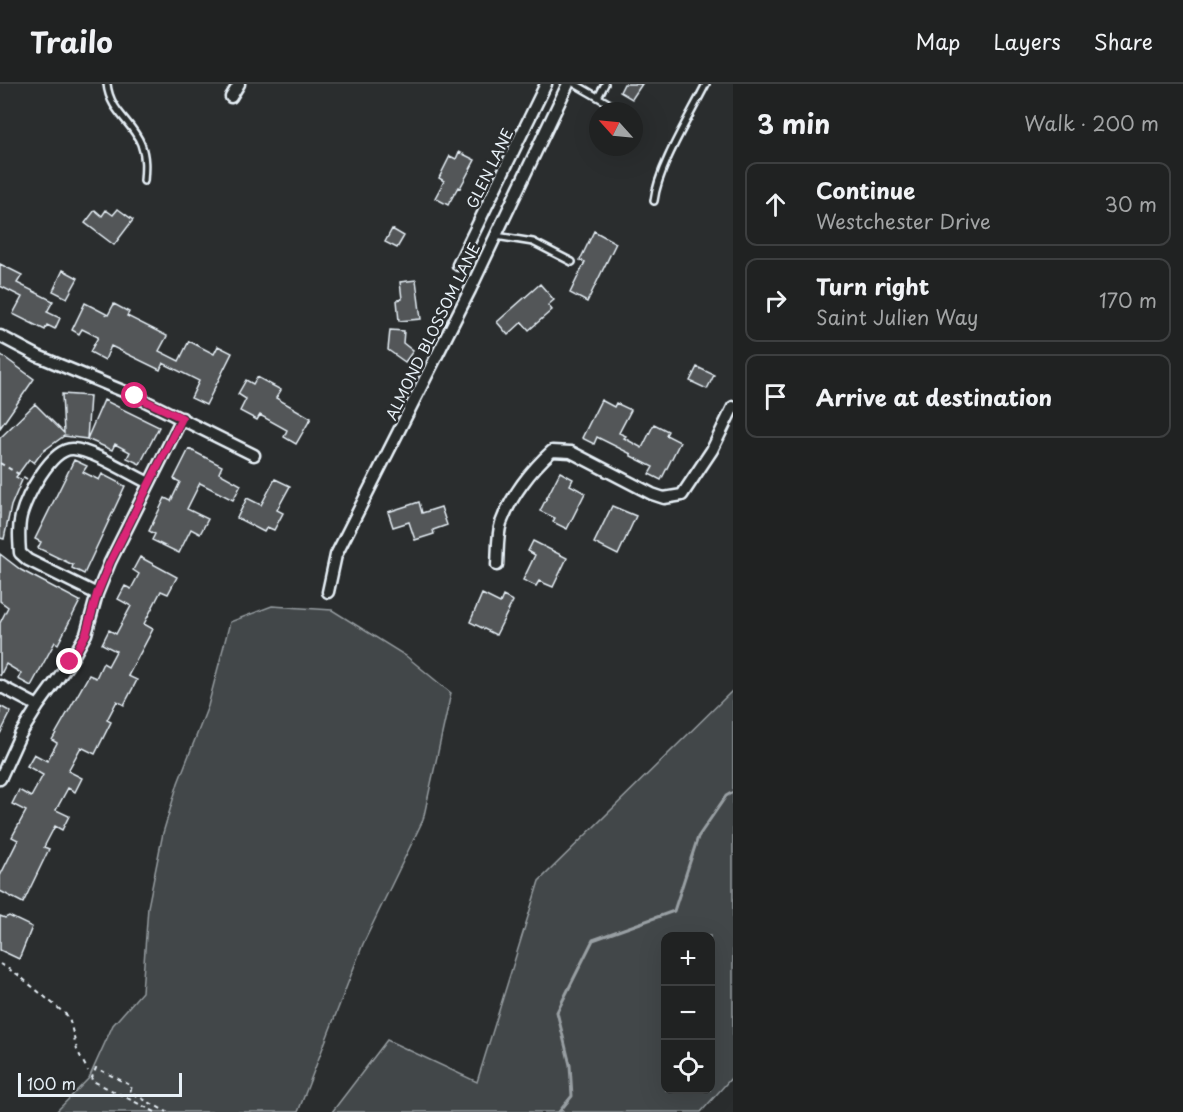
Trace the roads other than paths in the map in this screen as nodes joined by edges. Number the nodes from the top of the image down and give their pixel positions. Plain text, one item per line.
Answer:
1 (107, 84) edge
2 (239, 84) edge
3 (546, 84) edge
4 (568, 84) edge
5 (575, 84) edge
6 (605, 84) edge
7 (706, 84) edge
8 (231, 97) dead end
9 (598, 97) junction
10 (607, 102) edge
11 (144, 182) dead end
12 (654, 201) dead end
13 (496, 236) junction
14 (572, 262) dead end
15 (458, 265) dead end
16 (0, 336) edge
17 (733, 406) edge
18 (182, 418) junction
19 (254, 455) dead end
20 (149, 483) junction
21 (497, 565) dead end
22 (328, 592) dead end
23 (97, 594) junction
24 (0, 686) edge
25 (38, 706) junction
26 (0, 779) edge

1 - 11 lane
2 - 8 street
3 - 15 street, GLEN LANE
4 - 13 street, ALMOND BLOSSOM LANE
5 - 9 lane
6 - 9 lane
7 - 12 lane
9 - 10 lane
13 - 14 lane
13 - 22 street, ALMOND BLOSSOM LANE
16 - 18 street
17 - 21 street
18 - 19 street
18 - 20 street
20 - 23 street
20 - 23 street
23 - 25 street
24 - 25 street
25 - 26 street

